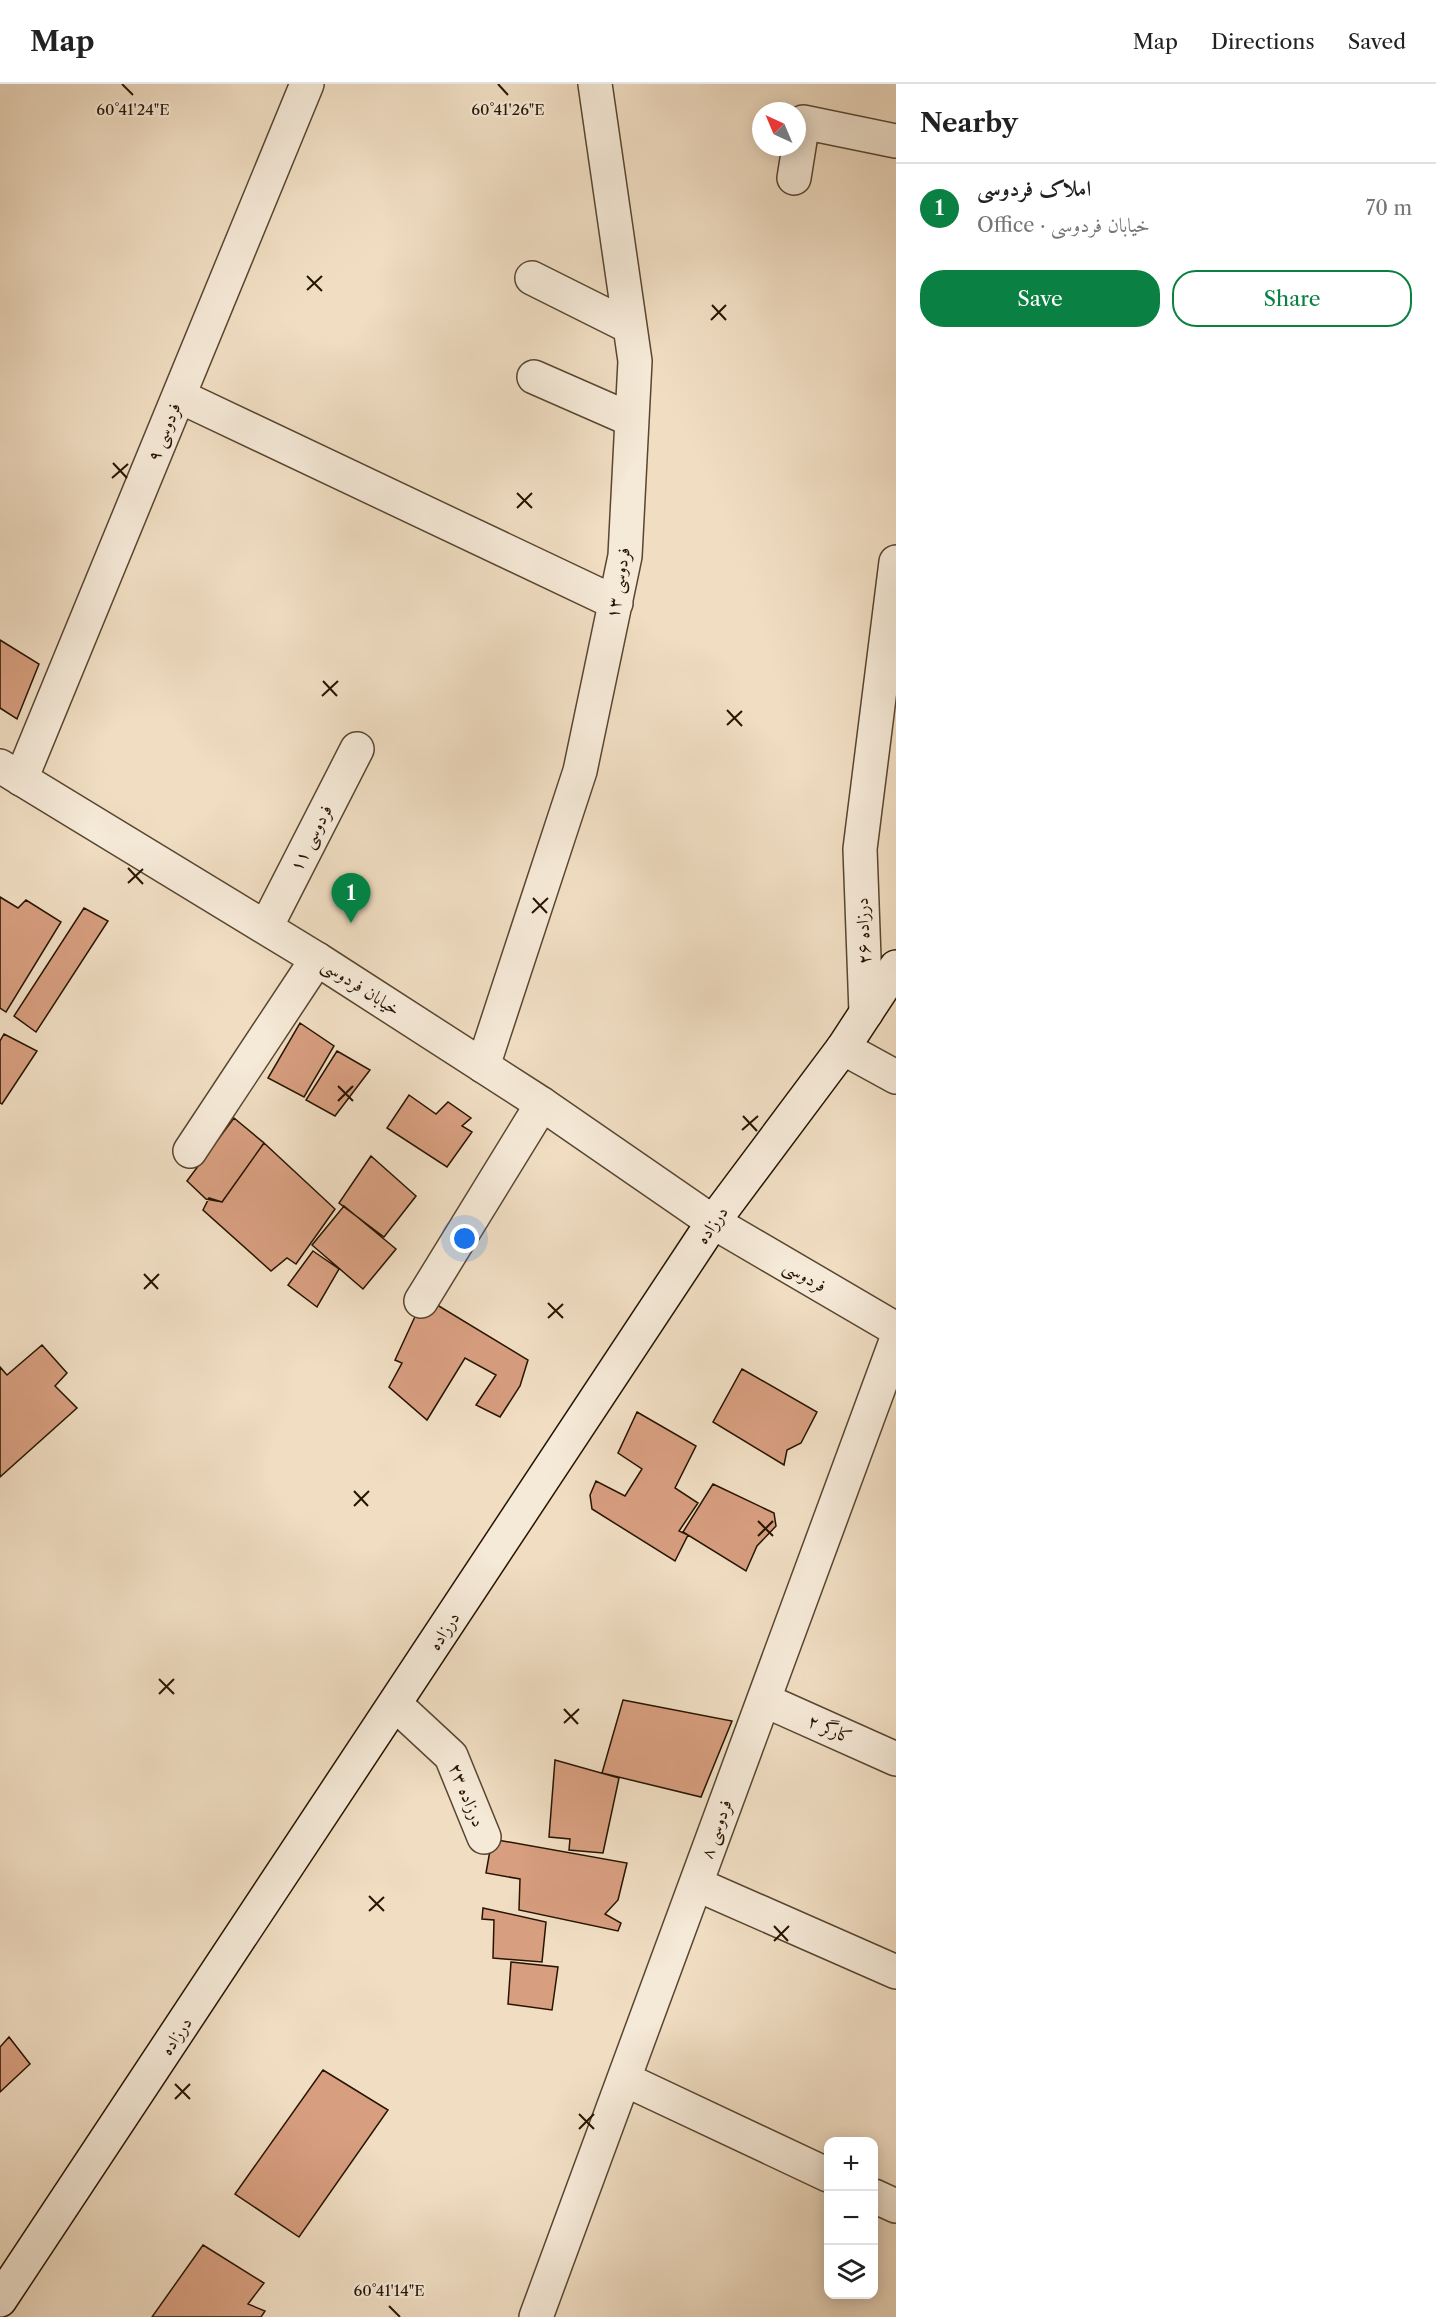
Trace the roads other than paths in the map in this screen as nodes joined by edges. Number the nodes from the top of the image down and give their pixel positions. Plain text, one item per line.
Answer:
1 (307, 84) edge
2 (596, 84) edge
3 (896, 141) edge
4 (794, 178) dead end
5 (532, 278) dead end
6 (630, 327) junction
7 (534, 377) dead end
8 (179, 396) junction
9 (632, 420) junction
10 (896, 562) edge
11 (616, 603) junction
12 (357, 749) dead end
13 (10, 772) edge
14 (266, 927) junction
15 (317, 959) junction
16 (896, 967) edge
17 (866, 1013) junction
18 (843, 1048) junction
19 (483, 1066) junction
20 (896, 1077) edge
21 (542, 1104) junction
22 (190, 1151) dead end
23 (713, 1222) junction
24 (421, 1301) dead end
25 (896, 1329) edge
26 (896, 1341) edge
27 (764, 1700) junction
28 (396, 1706) junction
29 (896, 1759) edge
30 (484, 1837) dead end
31 (696, 1884) junction
32 (896, 1972) edge
33 (624, 2079) junction
34 (824, 2173) edge
35 (878, 2198) edge
36 (896, 2206) edge
37 (0, 2300) edge
38 (536, 2317) edge

1 - 8 street, فردوسی ۹
2 - 6 street, فردوسی ۱۳
3 - 4 street
5 - 6 street
6 - 9 street, فردوسی ۱۳
7 - 9 street
8 - 11 street
8 - 13 street, فردوسی ۹
9 - 11 street, فردوسی ۱۳
10 - 17 street, درزاده ۲۶
11 - 19 street, فردوسی ۱۳
12 - 14 street, فردوسی ۱۱
13 - 14 street, خیابان فردوسی
14 - 15 street, خیابان فردوسی
15 - 19 street, خیابان فردوسی
15 - 22 street
16 - 17 street, درزاده
17 - 18 street, درزاده
18 - 20 street
18 - 23 street, درزاده
19 - 21 street, خیابان فردوسی
21 - 23 street, خیابان فردوسی
21 - 24 street
23 - 25 street, فردوسی
23 - 28 street, درزاده
26 - 27 street, فردوسی ۸
27 - 29 street, کارگر ۲
27 - 31 street, فردوسی ۸
28 - 30 street, درزاده ۲۳
28 - 37 street, درزاده
31 - 32 street
31 - 33 street, فردوسی ۸
33 - 34 street
33 - 38 street, فردوسی ۸
35 - 36 street

